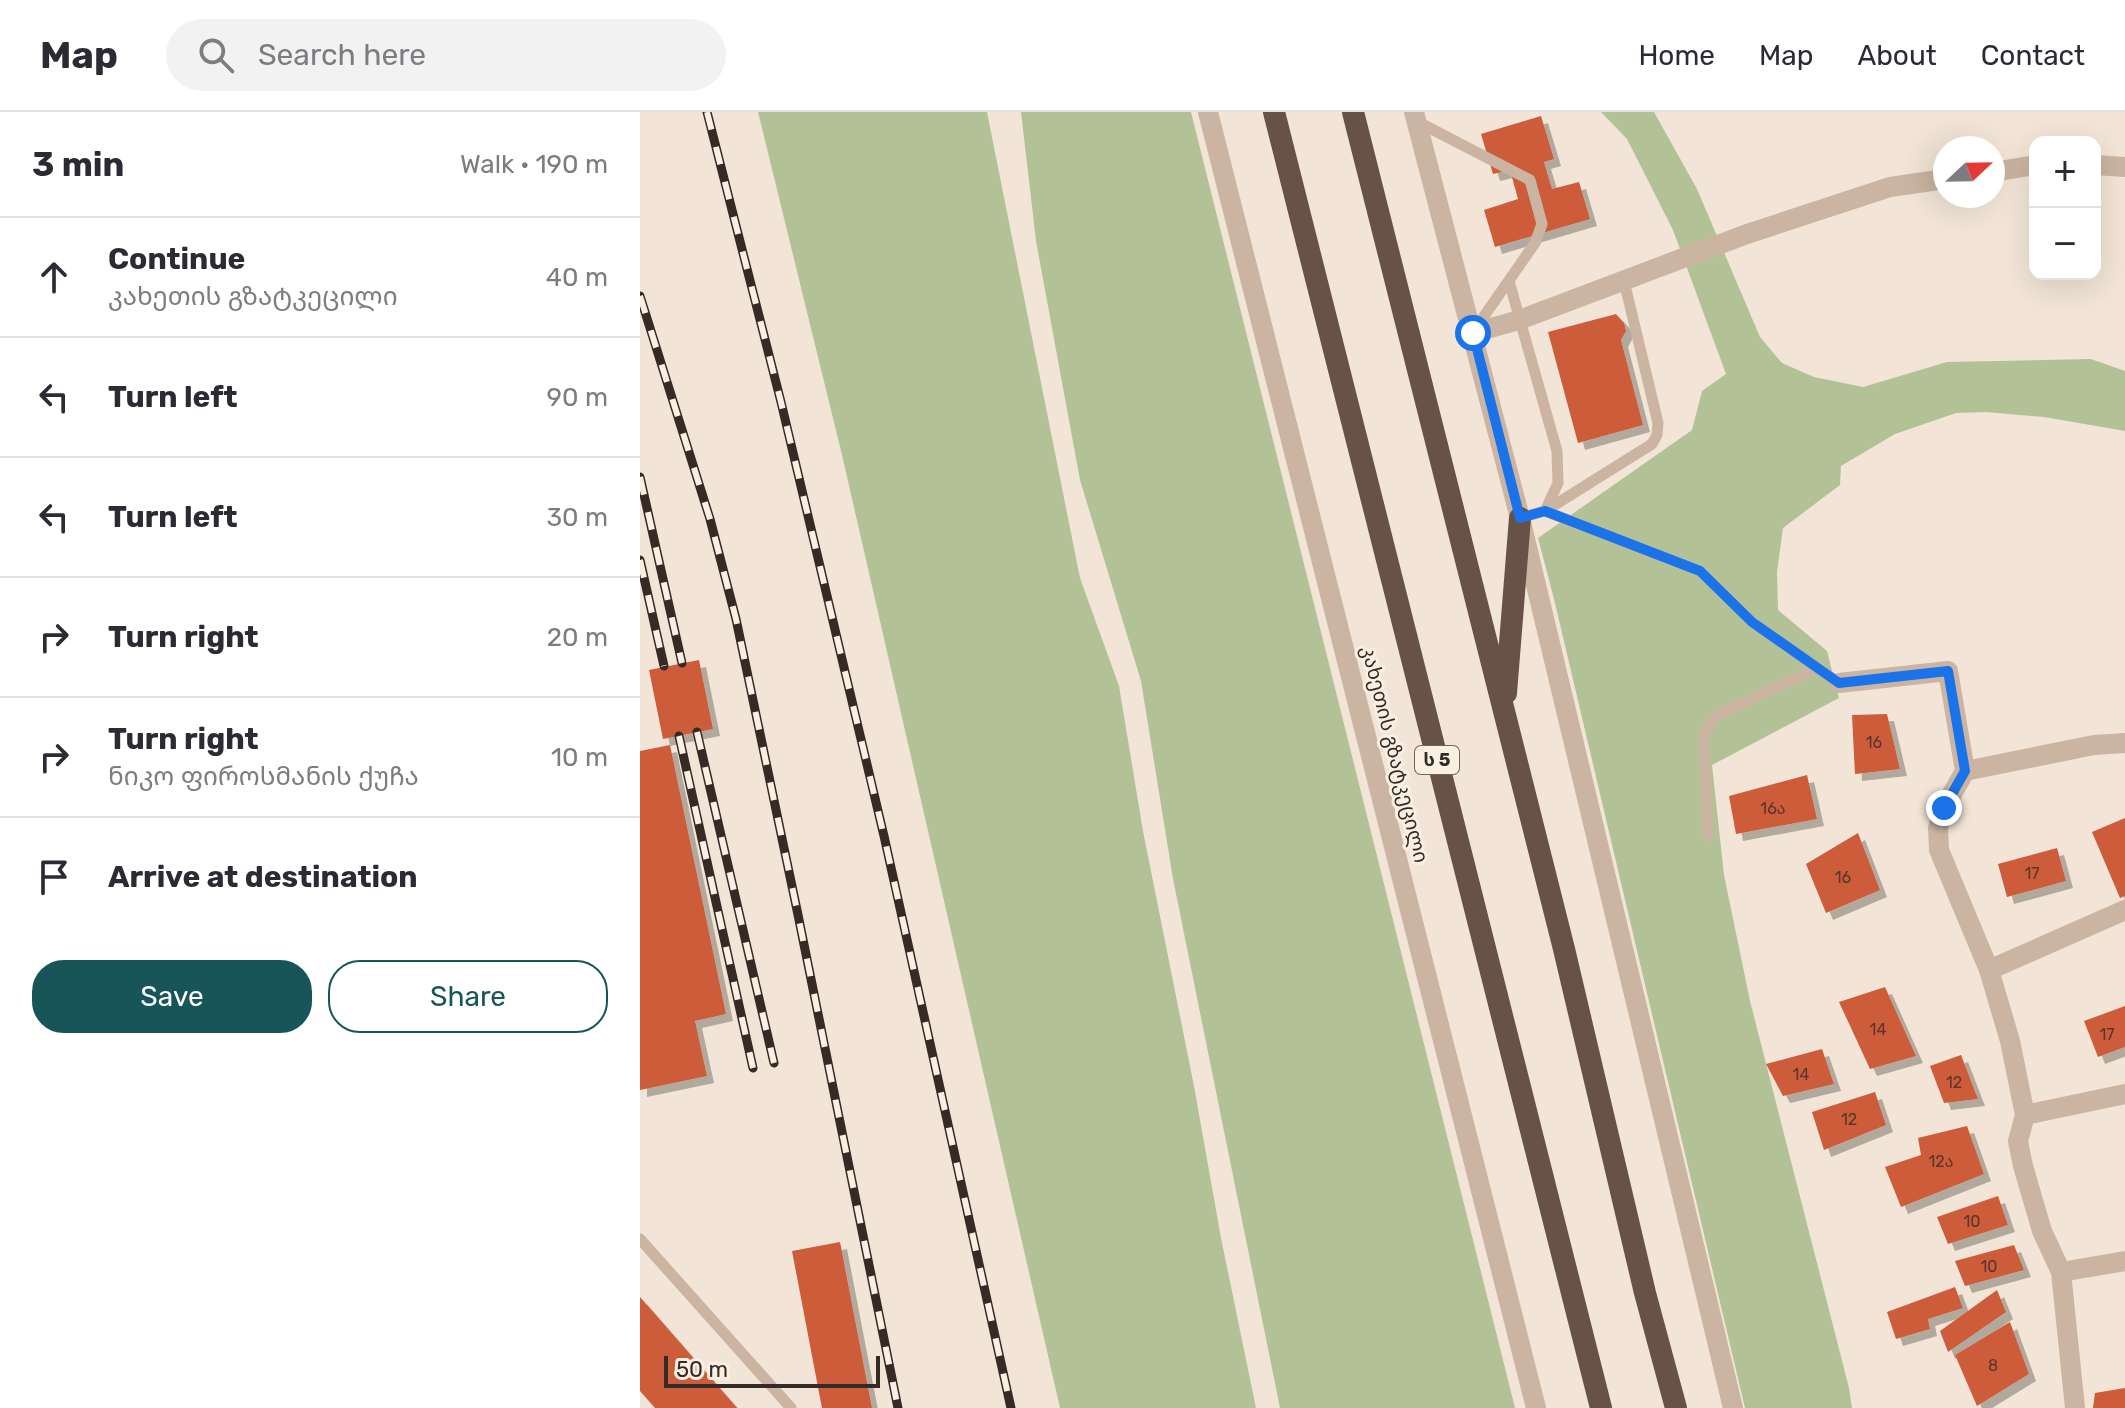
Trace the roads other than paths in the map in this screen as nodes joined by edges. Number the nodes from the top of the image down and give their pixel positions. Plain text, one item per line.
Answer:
1 (1208, 112) edge
2 (1274, 112) edge
3 (1353, 112) edge
4 (1416, 117) edge
5 (2101, 165) edge
6 (2029, 166) edge
7 (2125, 167) edge
8 (2005, 170) edge
9 (1933, 181) edge
10 (1509, 281) junction
11 (1624, 281) junction
12 (1519, 320) junction
13 (1473, 333) junction
14 (1545, 511) junction
15 (1520, 518) junction
16 (1818, 668) junction
17 (1839, 683) joint
18 (1504, 710) junction
19 (2125, 743) edge
20 (1965, 771) junction
21 (1708, 836) dead end
22 (2125, 910) edge
23 (1989, 970) junction
24 (2125, 1094) edge
25 (2025, 1115) junction
26 (640, 1239) edge
27 (2125, 1261) edge
28 (2061, 1272) junction
29 (791, 1408) edge
30 (1536, 1408) edge
31 (1601, 1408) edge
32 (1676, 1408) edge
33 (1733, 1408) edge
34 (2075, 1408) edge

1 - 30 street, კახეთის გზატკეცილი
2 - 31 highway, კახეთის გზატკეცილი / ს 5
3 - 18 highway
4 - 10 lane
4 - 13 street
5 - 7 street
6 - 8 street
9 - 11 street
10 - 12 lane
10 - 13 lane
11 - 12 street
11 - 14 lane
12 - 13 street
12 - 14 lane
13 - 15 street
14 - 15 lane
14 - 16 lane
15 - 18 highway
15 - 33 street
16 - 17 lane
16 - 21 lane
17 - 20 street
18 - 32 highway
19 - 20 street
20 - 23 street
22 - 23 street
23 - 25 street
24 - 25 street
25 - 28 street
26 - 29 lane
27 - 28 street
28 - 34 street

